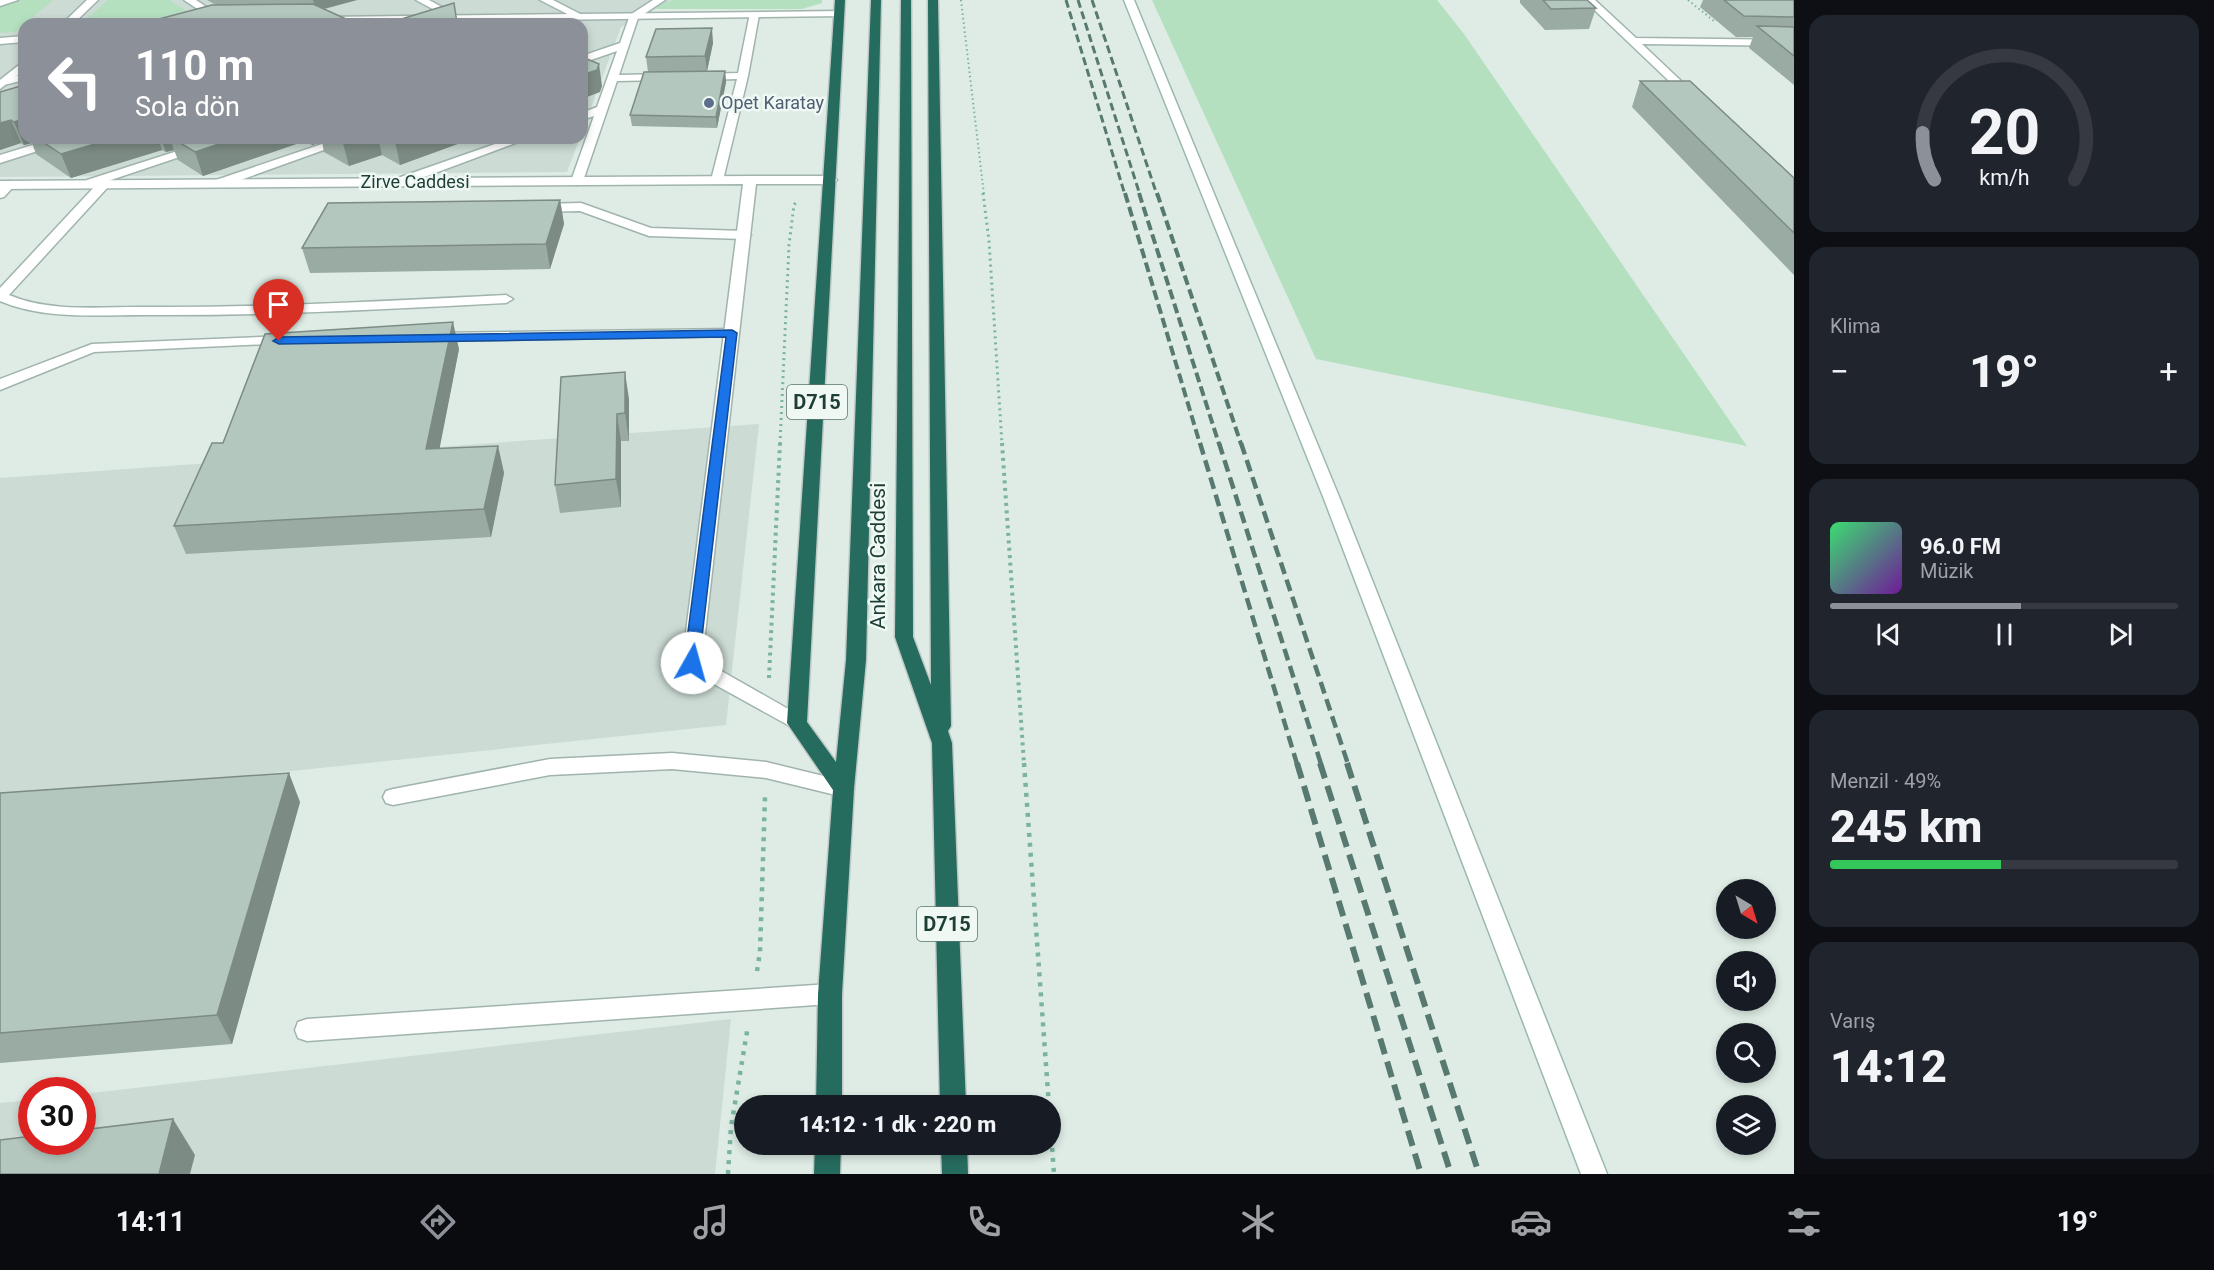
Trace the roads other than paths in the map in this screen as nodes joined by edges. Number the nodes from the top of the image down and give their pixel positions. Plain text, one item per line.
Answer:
1 (13, 0) edge
2 (93, 0) edge
3 (189, 0) edge
4 (421, 0) edge
5 (545, 0) edge
6 (876, 0) edge
7 (906, 0) edge
8 (933, 0) edge
9 (1129, 0) edge
10 (1589, 0) edge
11 (654, 1) edge
12 (0, 3) edge
13 (840, 7) edge
14 (754, 15) junction
15 (634, 17) junction
16 (74, 18) edge
17 (218, 18) edge
18 (457, 18) edge
19 (577, 18) edge
20 (588, 20) edge
21 (18, 40) edge
22 (0, 41) edge
23 (1633, 41) junction
24 (1794, 43) edge
25 (624, 45) junction
26 (588, 58) edge
27 (18, 69) edge
28 (743, 76) junction
29 (672, 77) edge
30 (696, 77) edge
31 (613, 78) junction
32 (18, 79) edge
33 (2, 84) edge
34 (1701, 106) edge
35 (602, 109) junction
36 (588, 115) edge
37 (49, 144) edge
38 (211, 144) edge
39 (334, 144) edge
40 (506, 144) edge
41 (0, 159) edge
42 (717, 180) junction
43 (750, 180) junction
44 (831, 180) junction
45 (577, 181) junction
46 (399, 183) junction
47 (86, 184) junction
48 (104, 184) junction
49 (217, 184) junction
50 (3, 188) edge
51 (524, 208) edge
52 (744, 235) junction
53 (506, 298) dead end
54 (732, 333) junction
55 (420, 337) edge
56 (302, 340) edge
57 (0, 386) edge
58 (797, 723) junction
59 (942, 742) junction
60 (844, 789) junction
61 (393, 797) dead end
62 (830, 994) junction
63 (307, 1030) dead end
64 (828, 1095) edge
65 (953, 1095) edge
66 (828, 1155) edge
67 (954, 1155) edge
68 (827, 1174) edge
69 (955, 1174) edge
70 (1594, 1174) edge

1 - 12 street
2 - 16 street
3 - 17 street
4 - 18 street
5 - 19 street
6 - 60 highway, Ankara Caddesi / D715
7 - 59 highway, Ankara Caddesi / D715
8 - 59 highway
9 - 70 street
10 - 23 street
11 - 15 street
13 - 14 street
13 - 44 highway, D715
14 - 15 street
14 - 28 street
15 - 20 street
15 - 25 street
21 - 22 street
23 - 24 street
23 - 34 street
25 - 26 street
25 - 31 street
27 - 33 street
28 - 30 street
28 - 42 street
29 - 31 street
31 - 35 street
32 - 33 street
35 - 36 street
35 - 45 street
37 - 41 street
38 - 47 street
39 - 49 street
40 - 46 street
42 - 43 street, Zirve Caddesi
42 - 45 street, Zirve Caddesi
43 - 44 street, Zirve Caddesi
43 - 52 street
44 - 58 highway, D715
45 - 46 street, Zirve Caddesi
46 - 49 street, Zirve Caddesi
47 - 48 street, Zirve Caddesi
47 - 50 street, Zirve Caddesi
48 - 49 street, Zirve Caddesi
48 - 53 street
51 - 52 street
52 - 54 street
54 - 55 street
54 - 58 street
56 - 57 street
58 - 60 highway
59 - 65 highway, Ankara Caddesi / D715
60 - 61 street
60 - 62 highway, Ankara Caddesi / D715
62 - 63 street
62 - 64 highway, Ankara Caddesi / D715
66 - 68 highway
67 - 69 highway

